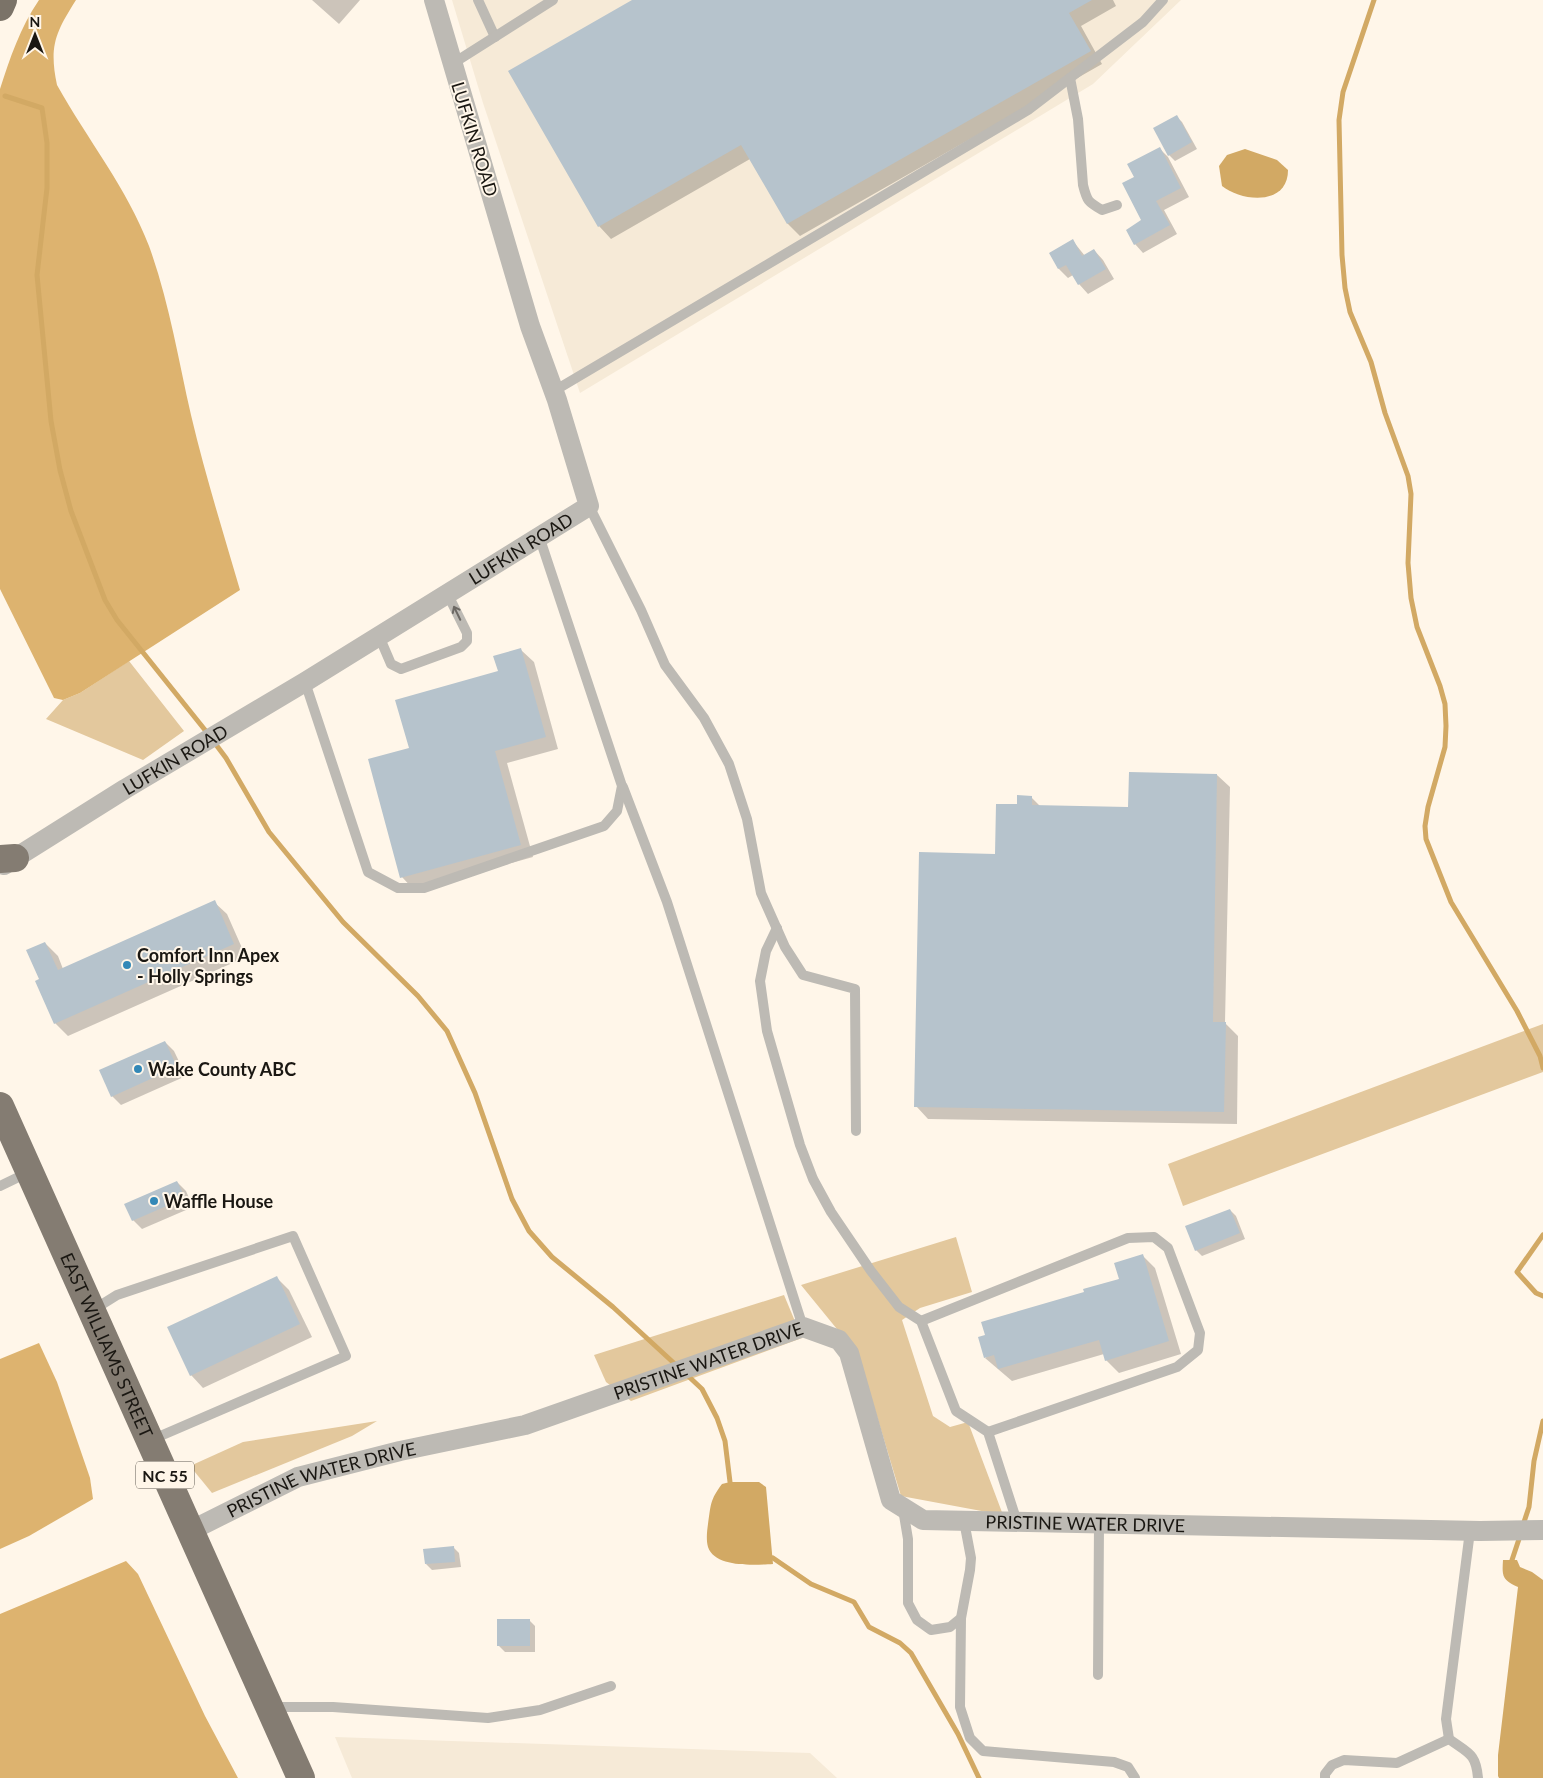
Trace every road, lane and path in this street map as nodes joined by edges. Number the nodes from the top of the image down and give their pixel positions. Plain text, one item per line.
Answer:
1 (3, 0) edge
2 (434, 0) edge
3 (478, 0) edge
4 (553, 0) edge
5 (1163, 0) edge
6 (0, 7) edge
7 (495, 37) junction
8 (452, 64) junction
9 (1070, 78) junction
10 (1117, 205) dead end
11 (554, 391) junction
12 (589, 506) junction
13 (539, 536) junction
14 (447, 593) junction
15 (379, 636) junction
16 (305, 682) junction
17 (622, 786) junction
18 (5, 861) edge
19 (777, 928) junction
20 (0, 1106) edge
21 (856, 1131) dead end
22 (29, 1171) junction
23 (0, 1186) edge
24 (92, 1311) junction
25 (921, 1321) junction
26 (803, 1327) junction
27 (988, 1432) junction
28 (150, 1441) junction
29 (903, 1508) junction
30 (964, 1521) junction
31 (1017, 1522) junction
32 (1099, 1524) junction
33 (1541, 1530) edge
34 (190, 1531) junction
35 (1475, 1531) junction
36 (961, 1618) junction
37 (1098, 1675) dead end
38 (611, 1686) dead end
39 (270, 1707) junction
40 (1449, 1739) junction
41 (301, 1778) edge
42 (1135, 1778) edge
43 (1326, 1778) edge
44 (1478, 1778) edge

1 - 6 highway
2 - 8 street, LUFKIN ROAD
3 - 7 lane
4 - 7 lane
5 - 9 lane
7 - 8 lane
8 - 11 street, LUFKIN ROAD
9 - 10 lane
9 - 11 lane
11 - 12 street, LUFKIN ROAD
12 - 13 street, LUFKIN ROAD
12 - 19 lane
13 - 14 street, LUFKIN ROAD
13 - 17 lane
14 - 15 street, LUFKIN ROAD
15 -> 14 lane
15 - 16 street, LUFKIN ROAD
16 - 17 lane
16 - 18 street, LUFKIN ROAD
17 - 26 lane
19 - 21 lane
19 - 25 lane
20 - 22 highway, EAST WILLIAMS STREET / NC 55
22 - 23 lane
22 - 24 highway, EAST WILLIAMS STREET / NC 55
24 - 28 highway, EAST WILLIAMS STREET / NC 55
24 - 28 lane
25 - 27 lane
25 - 27 lane
26 - 29 street, PRISTINE WATER DRIVE
26 - 34 street, PRISTINE WATER DRIVE
27 - 31 lane
28 - 34 highway, EAST WILLIAMS STREET / NC 55
29 - 30 street, PRISTINE WATER DRIVE
29 - 36 lane
30 - 31 street, PRISTINE WATER DRIVE
30 - 36 lane
31 - 32 street, PRISTINE WATER DRIVE
32 - 35 street, PRISTINE WATER DRIVE
32 - 37 lane
33 - 35 street, PRISTINE WATER DRIVE
34 - 39 highway, EAST WILLIAMS STREET / NC 55
35 - 40 lane
36 - 42 lane
38 - 39 lane
39 - 41 highway, EAST WILLIAMS STREET / NC 55
40 - 43 lane
40 - 44 lane

